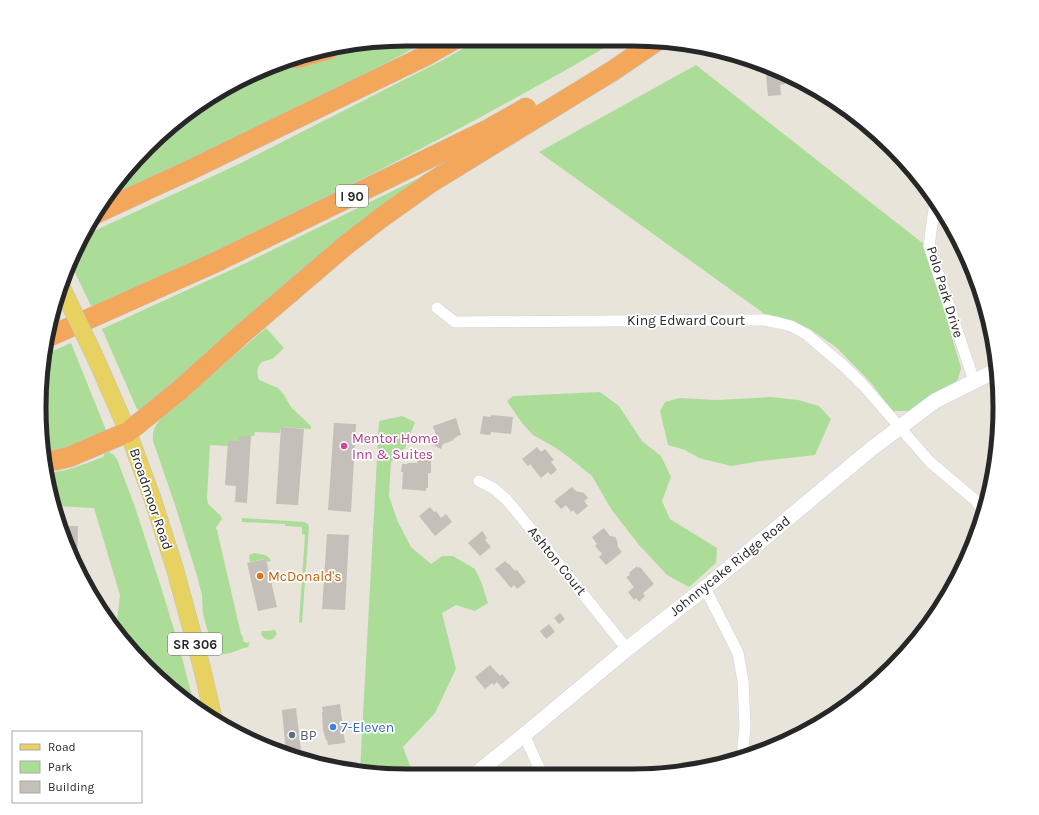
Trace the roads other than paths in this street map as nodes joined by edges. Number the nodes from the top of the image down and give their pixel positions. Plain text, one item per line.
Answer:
1 (443, 46) edge
2 (636, 46) edge
3 (648, 47) edge
4 (106, 209) edge
5 (934, 210) edge
6 (64, 293) edge
7 (437, 308) dead end
8 (54, 335) edge
9 (991, 373) edge
10 (974, 381) junction
11 (899, 427) junction
12 (128, 432) junction
13 (50, 460) edge
14 (480, 481) dead end
15 (980, 506) edge
16 (705, 588) junction
17 (627, 649) junction
18 (212, 711) edge
19 (524, 735) junction
20 (743, 752) edge
21 (482, 769) edge
22 (540, 769) edge

1 - 4 highway
2 - 8 highway, I 90
3 - 12 highway
5 - 10 street, Polo Park Drive
6 - 12 main road, Broadmoor Road / SR 306, bridge
7 - 11 street, King Edward Court
9 - 10 main road, Johnnycake Ridge Road
10 - 11 main road, Johnnycake Ridge Road
11 - 15 street, King Edward Court
11 - 16 main road, Johnnycake Ridge Road
12 - 13 highway
12 - 18 main road, Broadmoor Road / SR 306
14 - 17 street, Ashton Court
16 - 17 main road, Johnnycake Ridge Road
16 - 20 street
17 - 19 main road, Johnnycake Ridge Road
19 - 21 main road, Johnnycake Ridge Road
19 - 22 street

